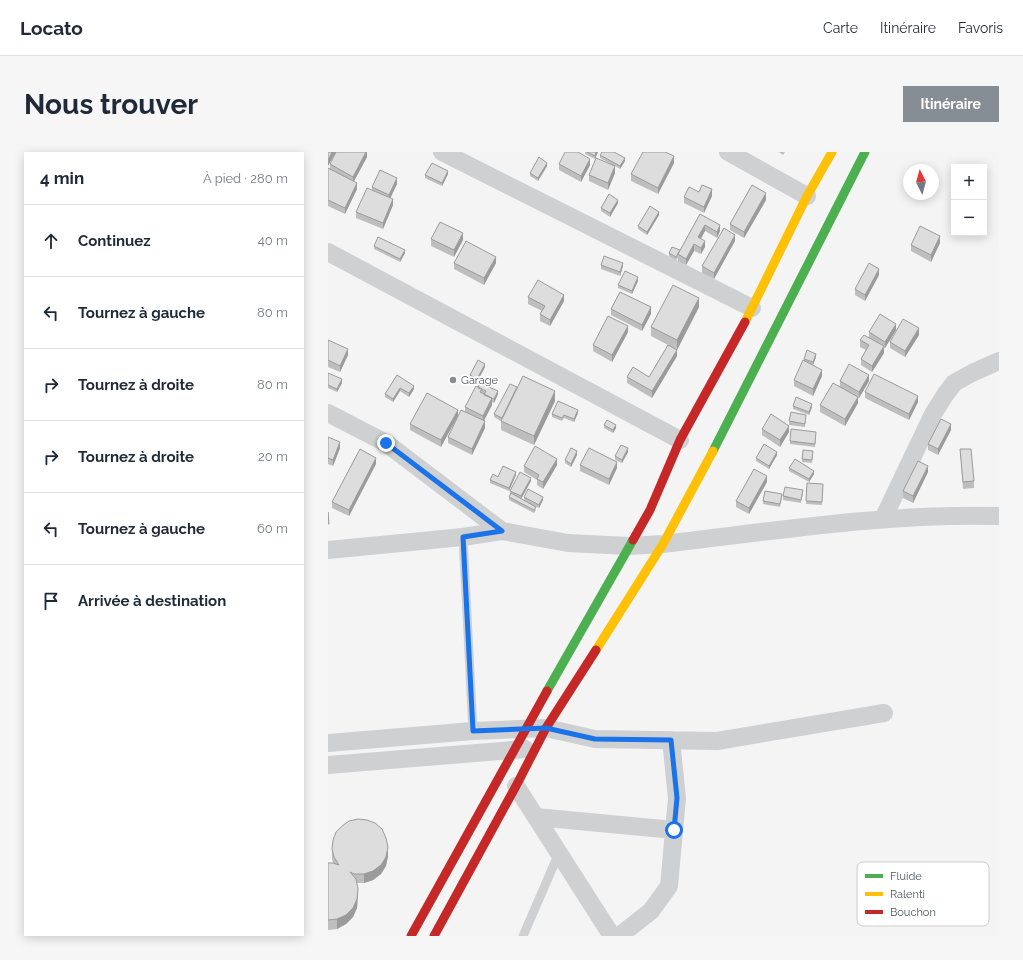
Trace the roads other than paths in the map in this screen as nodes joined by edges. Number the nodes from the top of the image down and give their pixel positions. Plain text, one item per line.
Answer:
1 (442, 152) edge
2 (728, 152) edge
3 (832, 152) edge
4 (865, 152) edge
5 (807, 196) junction
6 (328, 252) edge
7 (752, 308) junction
8 (999, 361) edge
9 (328, 413) edge
10 (680, 440) junction
11 (999, 516) edge
12 (883, 519) junction
13 (502, 531) junction
14 (463, 537) junction
15 (664, 544) junction
16 (629, 546) junction
17 (328, 550) edge
18 (884, 713) dead end
19 (526, 728) junction
20 (546, 728) junction
21 (473, 731) junction
22 (671, 740) junction
23 (328, 743) edge
24 (535, 749) junction
25 (514, 750) junction
26 (328, 766) edge
27 (516, 786) junction
28 (536, 817) junction
29 (674, 830) junction
30 (559, 853) junction
31 (411, 936) edge
32 (434, 936) edge
33 (523, 936) edge
34 (612, 936) edge
35 (619, 936) edge

1 - 7 street
2 - 5 street
3 - 5 main road
4 - 15 main road
5 - 7 main road
6 - 10 street
7 - 10 main road
8 - 12 street
9 - 13 street
10 - 16 main road
11 - 12 street
12 - 15 street
13 - 14 street
13 - 16 street
14 - 17 street
14 - 21 lane
15 - 16 street
15 - 20 main road
16 - 19 main road
18 - 22 street
19 - 20 street
19 - 21 street
19 - 25 main road
20 - 22 street
20 - 24 main road
21 - 23 street
22 - 29 street
24 - 25 street
24 - 27 main road
25 - 26 street
25 - 31 main road
27 - 28 street
27 - 32 main road
28 - 29 street
28 - 30 street
29 - 35 street
30 - 33 lane
30 - 34 street

